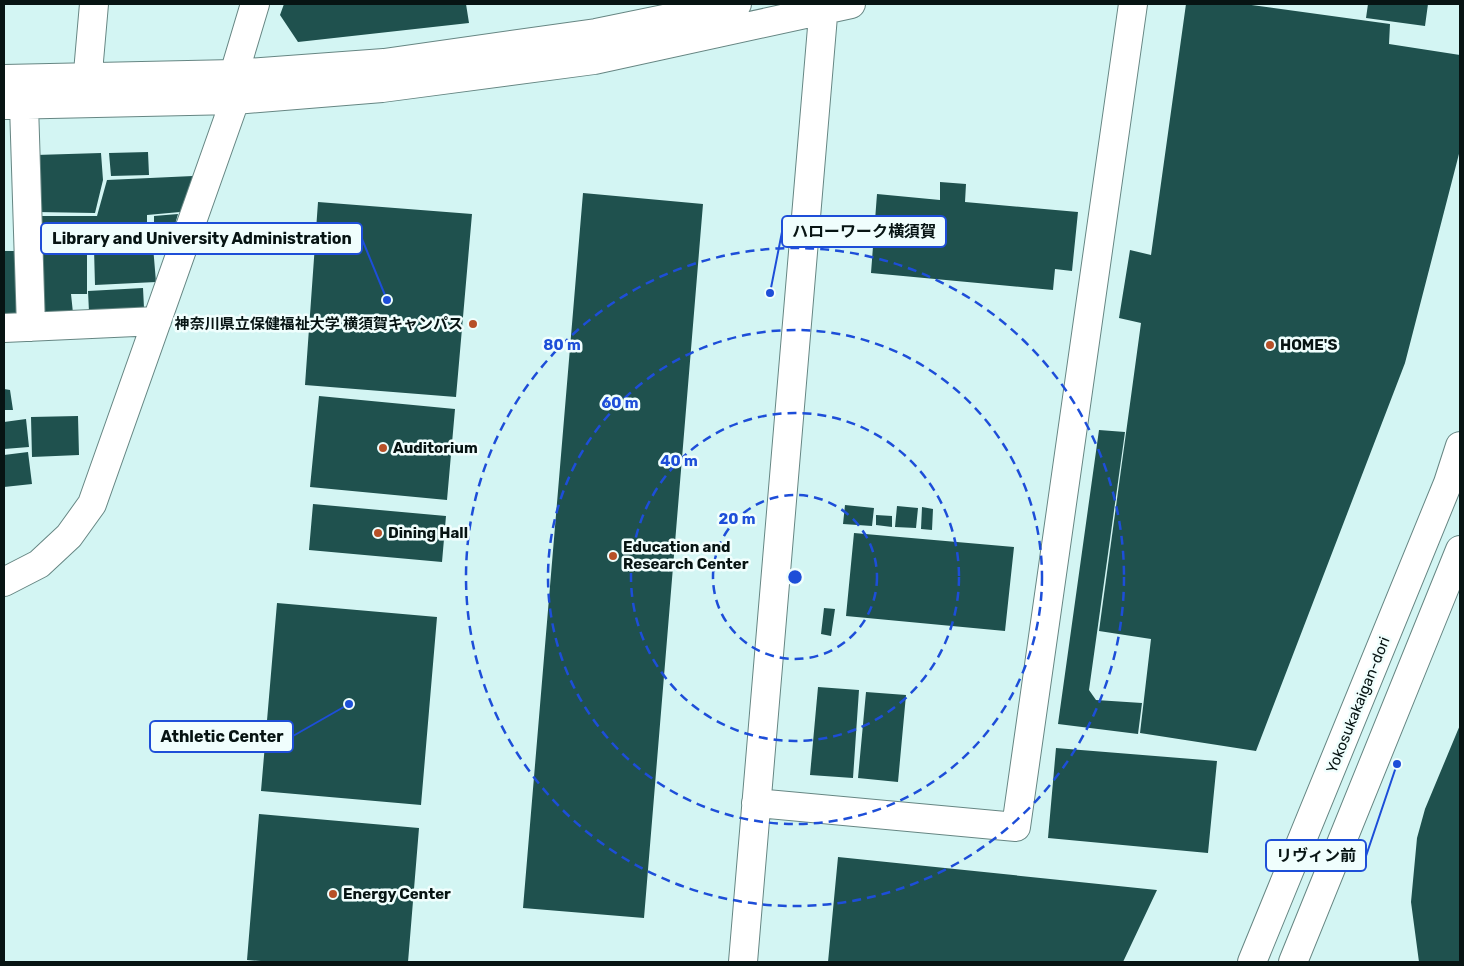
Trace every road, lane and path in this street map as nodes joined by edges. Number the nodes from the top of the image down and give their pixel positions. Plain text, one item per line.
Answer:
1 (94, 4) edge
2 (255, 4) edge
3 (738, 4) edge
4 (851, 4) edge
5 (1133, 4) edge
6 (824, 7) edge
7 (4, 79) edge
8 (235, 87) junction
9 (86, 91) junction
10 (14, 105) edge
11 (157, 321) junction
12 (31, 327) junction
13 (4, 328) edge
14 (1460, 446) edge
15 (1460, 550) edge
16 (4, 582) edge
17 (756, 803) junction
18 (743, 962) edge
19 (1252, 962) edge
20 (1293, 962) edge

1 - 9 street
2 - 8 street
3 - 8 street
4 - 6 street
5 - 17 street
6 - 8 street
6 - 17 street
7 - 9 street
8 - 9 street
8 - 11 street
9 - 10 street
10 - 12 street
11 - 12 street
11 - 16 street
12 - 13 street
14 - 19 street, Yokosukakaigan-dori
15 - 20 street
17 - 18 street

